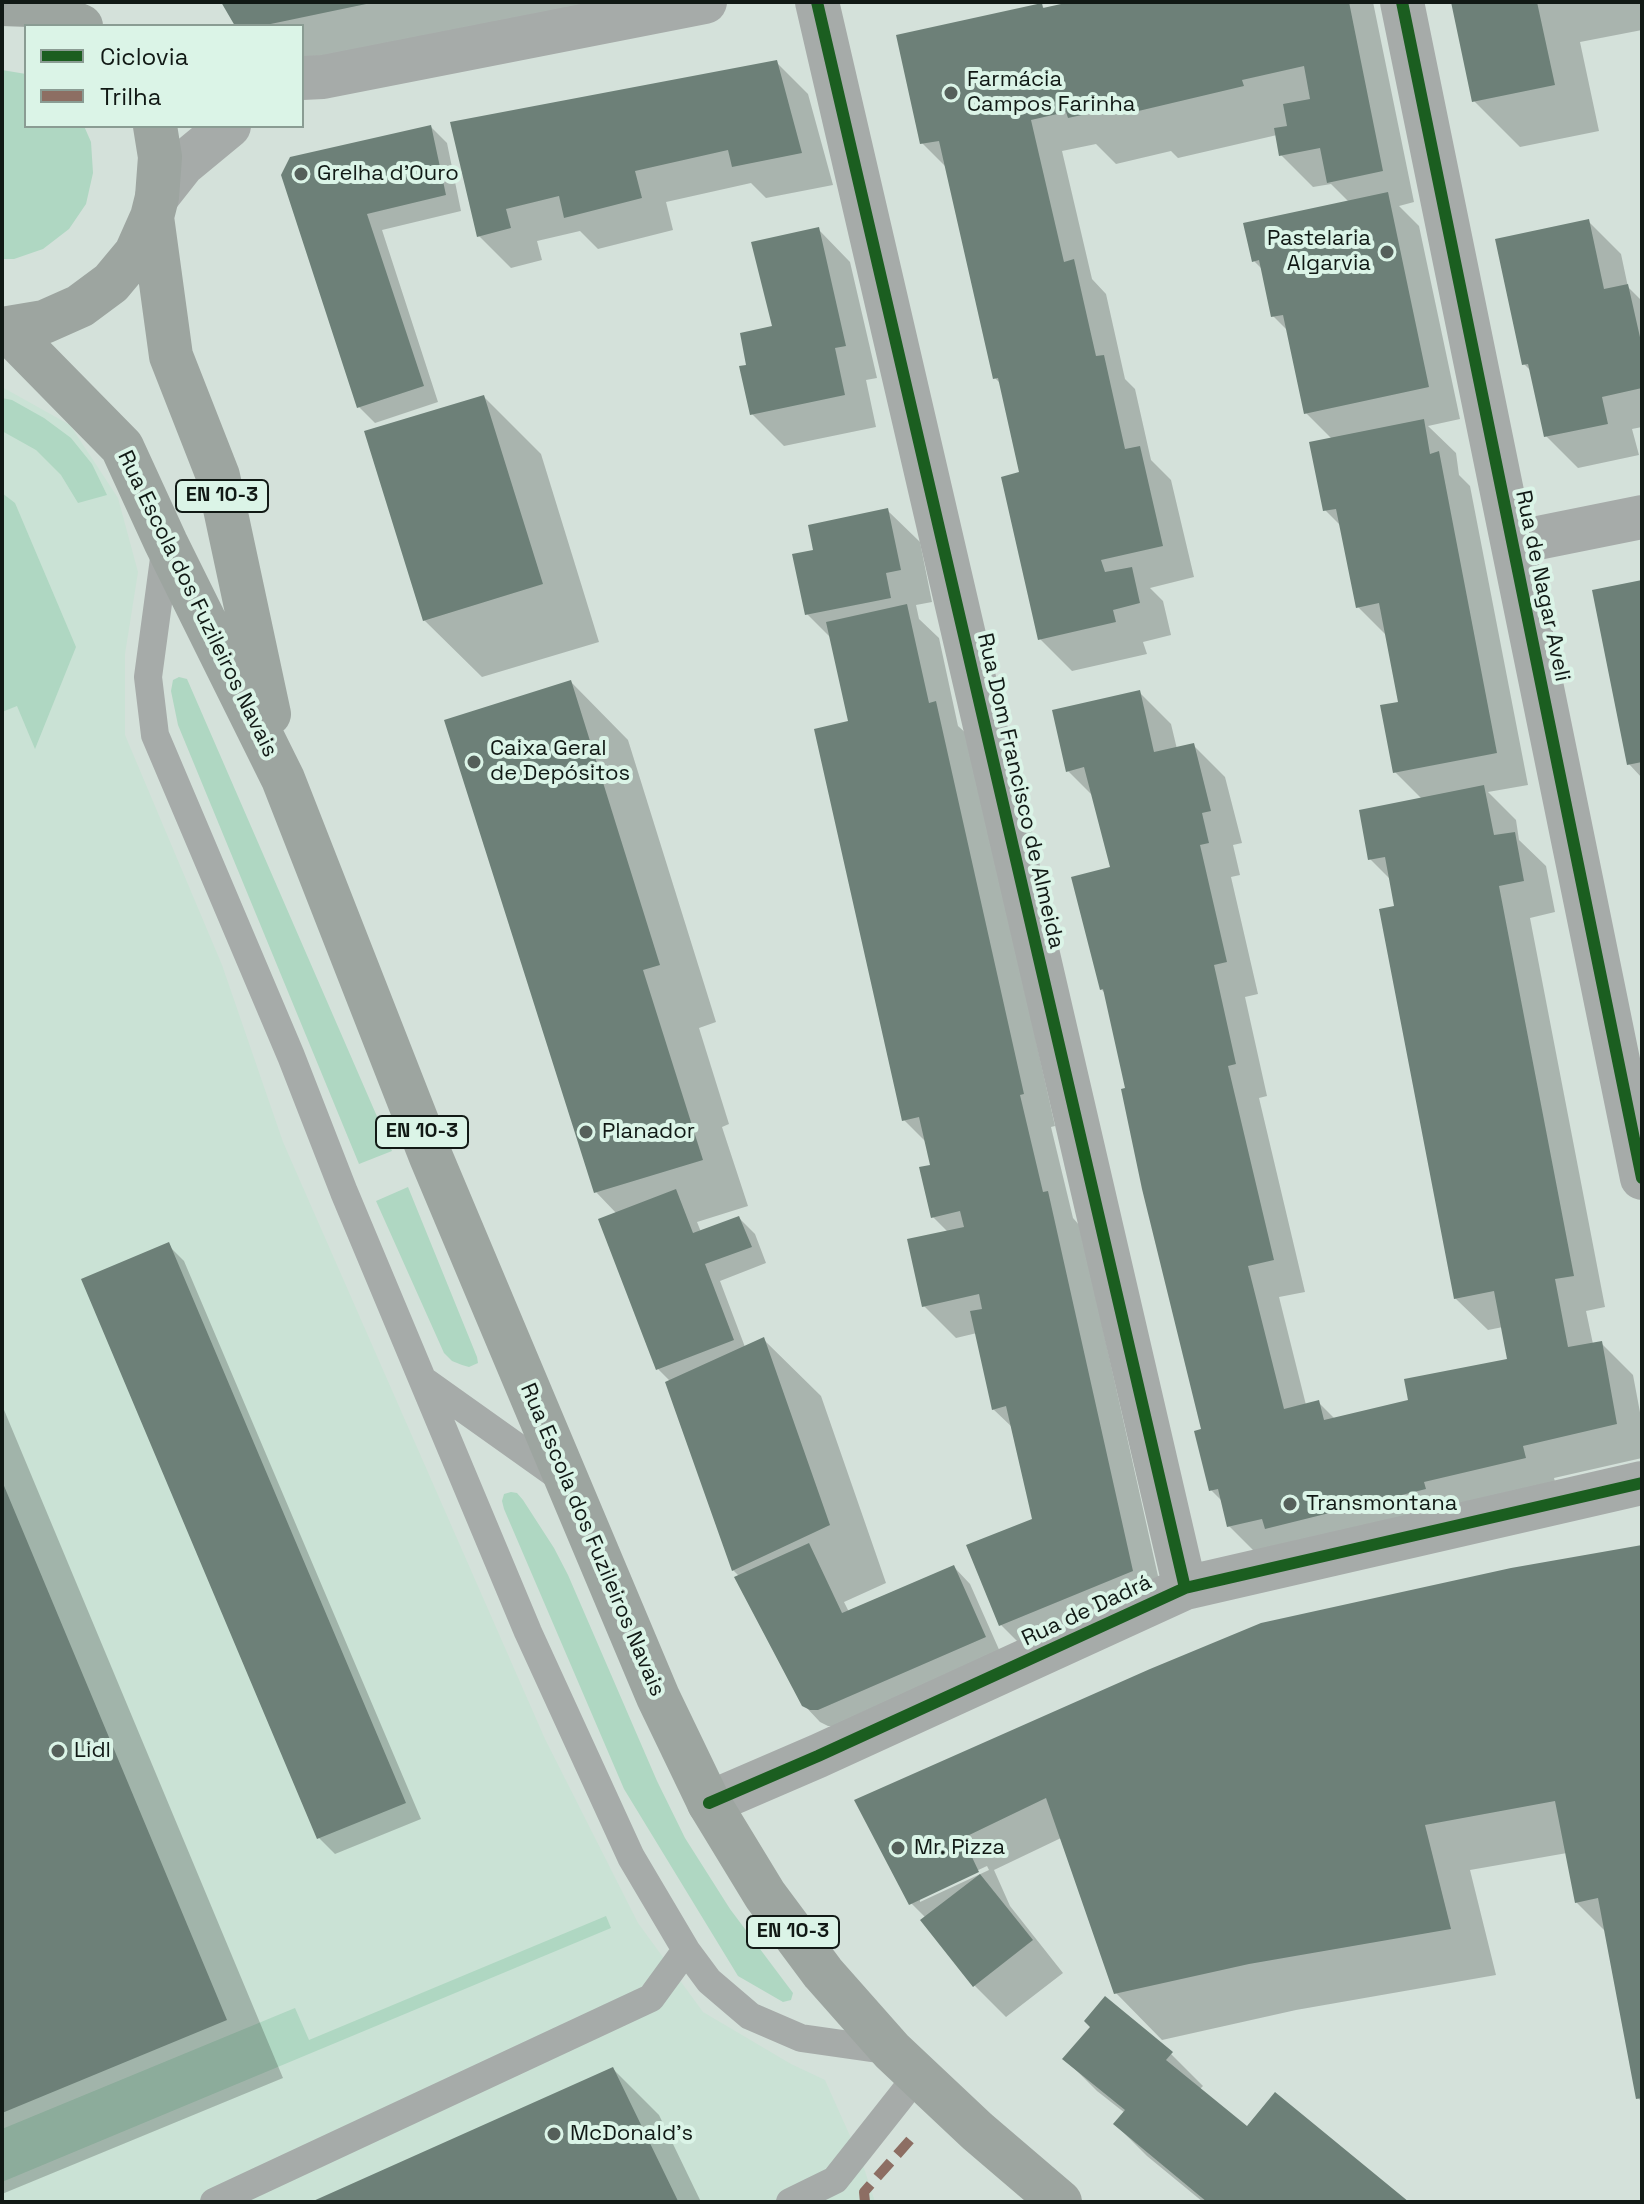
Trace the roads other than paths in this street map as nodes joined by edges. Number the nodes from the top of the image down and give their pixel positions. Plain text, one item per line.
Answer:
1 (705, 2) edge
2 (817, 2) edge
3 (1402, 2) edge
4 (2, 4) edge
5 (75, 17) edge
6 (309, 81) edge
7 (155, 128) edge
8 (226, 128) edge
9 (155, 207) junction
10 (4, 329) edge
11 (1642, 517) edge
12 (166, 543) junction
13 (1513, 543) junction
14 (283, 779) junction
15 (1642, 1178) edge
16 (423, 1380) junction
17 (568, 1483) junction
18 (1642, 1483) edge
19 (1185, 1588) junction
20 (709, 1803) junction
21 (686, 1950) junction
22 (905, 2063) junction
23 (214, 2202) edge
24 (790, 2202) edge
25 (1060, 2202) edge

1 - 6 street
2 - 19 street, Rua Dom Francisco de Almeida
3 - 13 street, Rua de Nagar Aveli
4 - 5 main road
7 - 9 main road, Rua Escola dos Fuzileiros Navais / EN 10-3
8 - 9 street
9 - 10 main road, Rua Escola dos Fuzileiros Navais / EN 10-3
9 - 14 main road, Rua Escola dos Fuzileiros Navais / EN 10-3
10 - 12 main road, Rua Escola dos Fuzileiros Navais / EN 10-3
11 - 13 street
12 - 14 main road, Rua Escola dos Fuzileiros Navais / EN 10-3
12 - 16 lane
13 - 15 street, Rua de Nagar Aveli
14 - 17 main road, Rua Escola dos Fuzileiros Navais / EN 10-3
16 - 17 lane
16 - 21 lane
17 - 20 main road, Rua Escola dos Fuzileiros Navais / EN 10-3
18 - 19 street, Rua de Dadrá
19 - 20 street, Rua de Dadrá
20 - 22 main road, Rua Escola dos Fuzileiros Navais / EN 10-3
21 - 22 lane
21 - 23 lane
22 - 24 lane
22 - 25 main road, Rua Escola dos Fuzileiros Navais / EN 10-3

